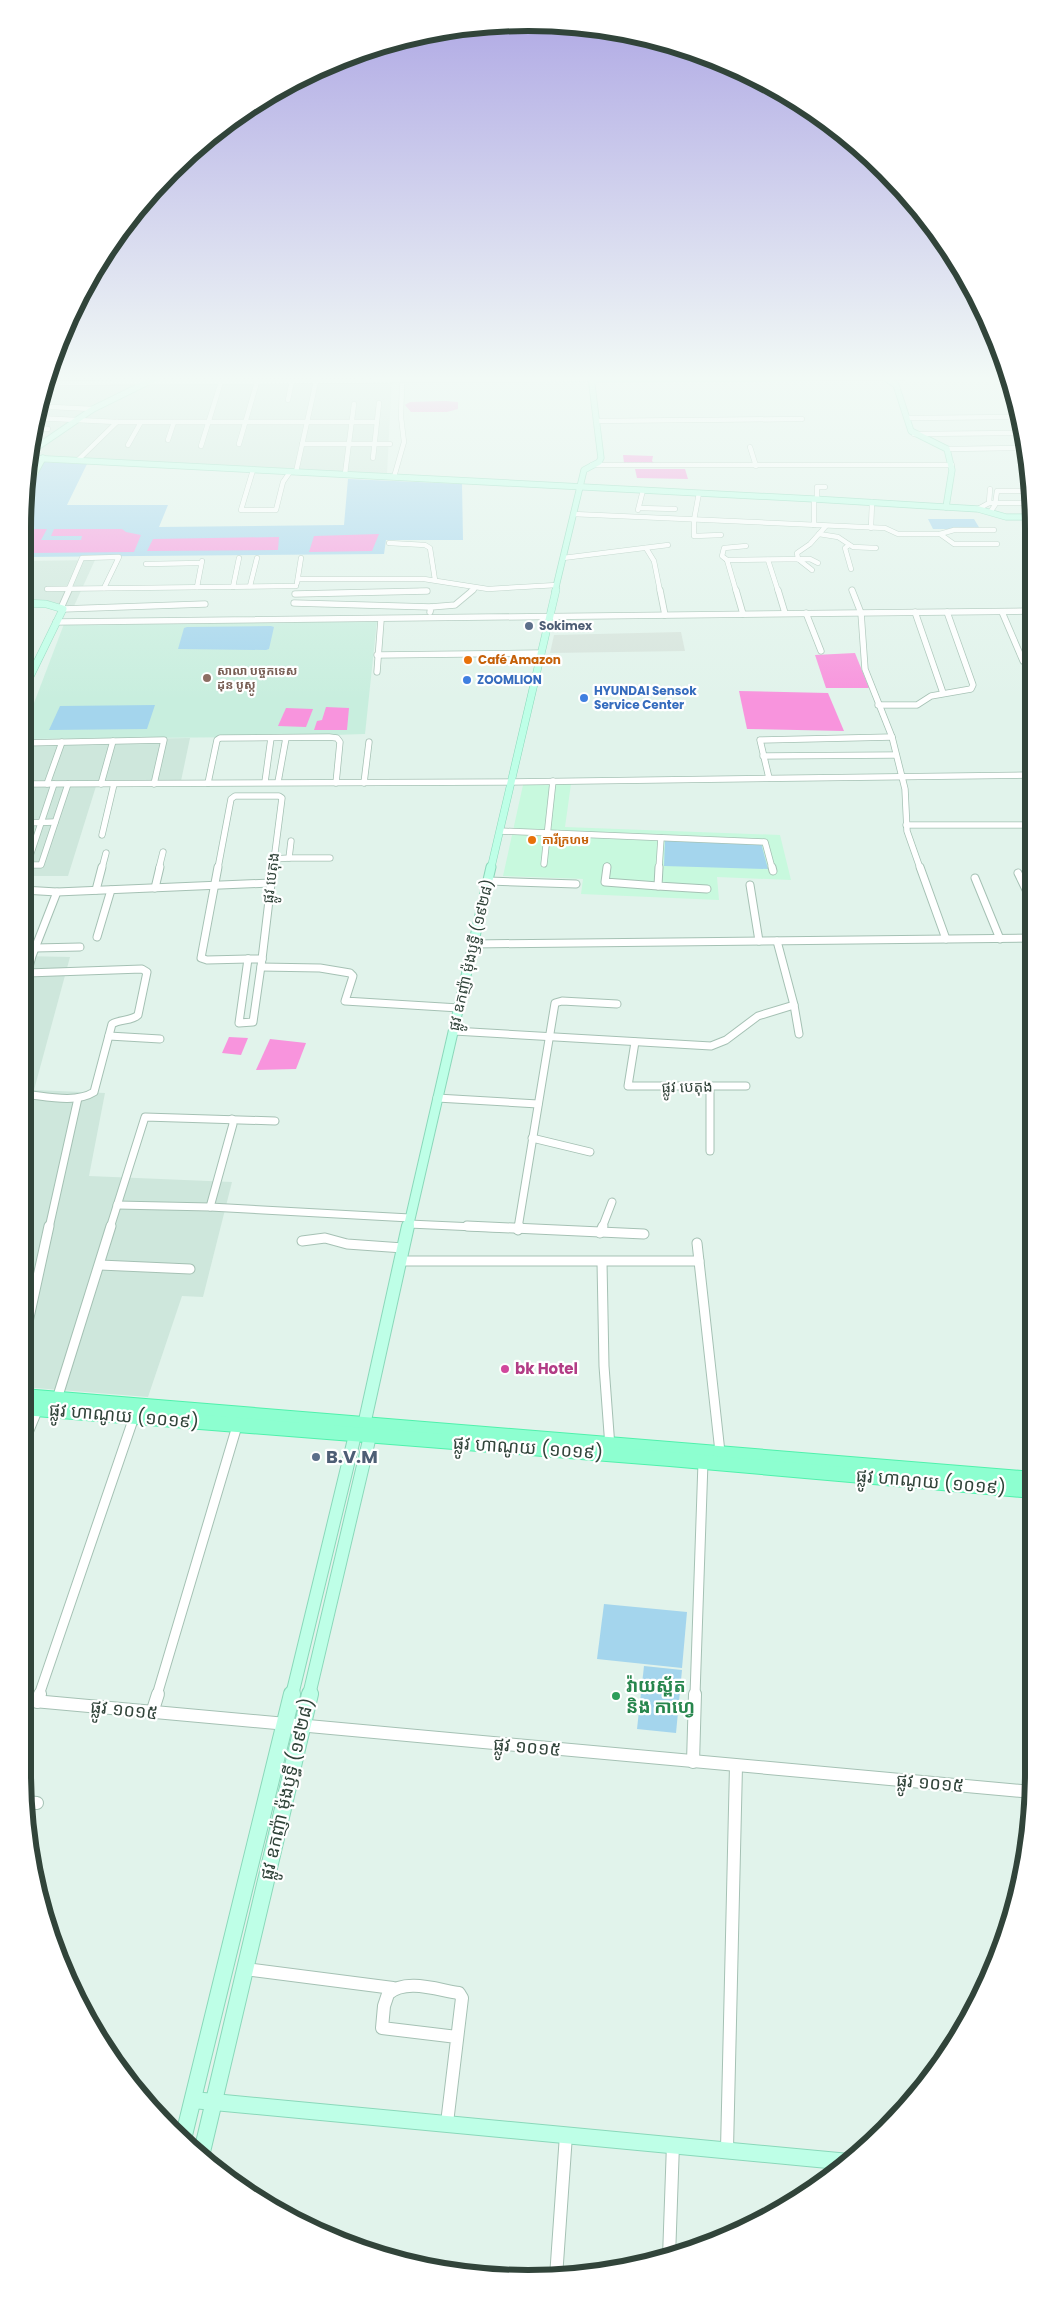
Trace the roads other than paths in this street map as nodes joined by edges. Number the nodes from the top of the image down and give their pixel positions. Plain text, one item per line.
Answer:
1 (249, 484) edge
2 (282, 484) edge
3 (547, 484) edge
4 (949, 484) edge
5 (580, 486) junction
6 (826, 487) dead end
7 (990, 489) dead end
8 (643, 490) junction
9 (1024, 491) edge
10 (699, 493) junction
11 (815, 499) junction
12 (872, 502) junction
13 (992, 503) junction
14 (1024, 503) edge
15 (946, 507) junction
16 (639, 508) junction
17 (674, 509) dead end
18 (978, 509) junction
19 (991, 511) junction
20 (573, 514) junction
21 (636, 517) junction
22 (1025, 517) edge
23 (789, 518) dead end
24 (694, 520) junction
25 (788, 524) junction
26 (814, 525) junction
27 (826, 526) junction
28 (871, 528) junction
29 (994, 530) dead end
30 (819, 534) junction
31 (940, 534) junction
32 (721, 535) dead end
33 (389, 544) dead end
34 (668, 544) dead end
35 (997, 544) dead end
36 (850, 545) junction
37 (746, 546) dead end
38 (646, 548) junction
39 (876, 548) dead end
40 (239, 558) dead end
41 (257, 558) dead end
42 (301, 558) dead end
43 (563, 558) junction
44 (798, 559) junction
45 (726, 560) junction
46 (768, 560) junction
47 (818, 563) dead end
48 (146, 564) dead end
49 (851, 568) dead end
50 (812, 570) dead end
51 (298, 579) junction
52 (383, 579) junction
53 (435, 580) junction
54 (424, 584) dead end
55 (557, 585) junction
56 (250, 586) junction
57 (296, 586) junction
58 (197, 587) junction
59 (233, 587) junction
60 (69, 588) junction
61 (104, 588) junction
62 (475, 588) junction
63 (47, 589) dead end
64 (852, 590) dead end
65 (386, 591) junction
66 (295, 594) junction
67 (31, 603) edge
68 (294, 603) junction
69 (205, 604) dead end
70 (149, 606) junction
71 (388, 606) junction
72 (431, 607) junction
73 (177, 608) dead end
74 (62, 609) junction
75 (1025, 611) edge
76 (915, 612) junction
77 (947, 612) junction
78 (1002, 612) junction
79 (785, 613) junction
80 (806, 613) junction
81 (861, 613) junction
82 (742, 614) junction
83 (666, 615) junction
84 (549, 617) junction
85 (429, 619) junction
86 (291, 620) junction
87 (381, 620) junction
88 (388, 620) junction
89 (144, 621) junction
90 (175, 621) junction
91 (56, 622) junction
92 (821, 651) dead end
93 (541, 653) junction
94 (377, 655) junction
95 (1023, 661) dead end
96 (376, 672) dead end
97 (31, 673) edge
98 (943, 693) junction
99 (878, 705) junction
100 (892, 737) junction
101 (271, 738) junction
102 (286, 738) junction
103 (62, 742) junction
104 (113, 742) junction
105 (369, 742) dead end
106 (31, 743) edge
107 (896, 755) junction
108 (763, 756) junction
109 (1025, 775) edge
110 (901, 776) junction
111 (769, 778) junction
112 (553, 781) junction
113 (265, 782) junction
114 (275, 782) junction
115 (511, 782) junction
116 (208, 783) junction
117 (336, 783) junction
118 (364, 783) junction
119 (31, 784) edge
120 (51, 784) junction
121 (68, 784) junction
122 (101, 784) junction
123 (114, 784) junction
124 (154, 784) junction
125 (268, 795) junction
126 (55, 822) junction
127 (31, 823) edge
128 (41, 823) junction
129 (1025, 825) edge
130 (906, 826) junction
131 (500, 832) junction
132 (547, 833) junction
133 (102, 835) dead end
134 (661, 838) junction
135 (291, 841) dead end
136 (163, 852) dead end
137 (31, 853) edge
138 (106, 853) dead end
139 (289, 858) junction
140 (330, 858) dead end
141 (274, 859) junction
142 (544, 864) dead end
143 (31, 865) edge
144 (607, 866) dead end
145 (773, 871) dead end
146 (1018, 873) dead end
147 (975, 878) dead end
148 (488, 881) junction
149 (270, 883) junction
150 (214, 884) junction
151 (576, 884) dead end
152 (750, 885) dead end
153 (658, 886) junction
154 (155, 888) junction
155 (707, 888) dead end
156 (1025, 888) edge
157 (96, 890) junction
158 (111, 890) junction
159 (31, 891) edge
160 (57, 892) junction
161 (97, 937) dead end
162 (1000, 938) junction
163 (1025, 938) edge
164 (946, 939) junction
165 (759, 941) junction
166 (777, 941) junction
167 (474, 944) junction
168 (35, 948) junction
169 (80, 948) dead end
170 (248, 959) junction
171 (262, 959) junction
172 (31, 960) edge
173 (261, 967) junction
174 (31, 973) edge
175 (617, 1004) dead end
176 (794, 1006) junction
177 (459, 1008) junction
178 (454, 1031) junction
179 (799, 1034) dead end
180 (549, 1035) junction
181 (109, 1036) junction
182 (160, 1039) dead end
183 (635, 1042) junction
184 (710, 1086) junction
185 (746, 1086) dead end
186 (31, 1095) edge
187 (78, 1098) junction
188 (437, 1098) junction
189 (538, 1104) junction
190 (232, 1119) junction
191 (275, 1121) dead end
192 (532, 1138) junction
193 (710, 1151) dead end
194 (590, 1152) dead end
195 (612, 1202) dead end
196 (117, 1205) junction
197 (210, 1207) junction
198 (410, 1221) junction
199 (518, 1230) junction
200 (600, 1233) junction
201 (644, 1234) dead end
202 (302, 1241) dead end
203 (697, 1243) dead end
204 (404, 1248) junction
205 (400, 1261) junction
206 (699, 1261) junction
207 (602, 1262) junction
208 (100, 1265) junction
209 (190, 1269) dead end
210 (31, 1305) edge
211 (57, 1399) junction
212 (31, 1400) edge
213 (40, 1403) junction
214 (31, 1406) edge
215 (134, 1417) junction
216 (31, 1424) edge
217 (237, 1426) junction
218 (363, 1432) junction
219 (610, 1449) junction
220 (720, 1452) junction
221 (703, 1462) junction
222 (1025, 1478) edge
223 (1025, 1490) edge
224 (31, 1701) edge
225 (37, 1702) junction
226 (152, 1713) junction
227 (284, 1726) junction
228 (302, 1727) junction
229 (693, 1762) junction
230 (736, 1766) junction
231 (1024, 1791) edge
232 (244, 1969) junction
233 (393, 1988) junction
234 (457, 2037) junction
235 (193, 2100) junction
236 (213, 2102) junction
237 (447, 2123) junction
238 (185, 2132) edge
239 (566, 2135) junction
240 (673, 2144) junction
241 (203, 2148) edge
242 (727, 2149) junction
243 (838, 2161) edge
244 (669, 2249) edge
245 (557, 2269) edge

1 - 2 street
3 - 5 main road
4 - 15 main road
5 - 8 main road
5 - 20 main road, ផ្លូវ ឧកញ៉ា ម៉ុងឫទ្ធី (១៩២៨)
6 - 11 street
7 - 13 street
8 - 10 main road
8 - 16 street
9 - 13 street
10 - 11 main road
10 - 24 street
11 - 12 main road
11 - 26 street
12 - 15 main road
12 - 28 street
13 - 14 street
13 - 18 street
13 - 19 street
15 - 18 main road
16 - 17 street
16 - 21 street
18 - 19 main road
19 - 22 main road
20 - 21 street
20 - 43 main road, ផ្លូវ ឧកញ៉ា ម៉ុងឫទ្ធី (១៩២៨)
21 - 24 street
23 - 25 street
24 - 25 street
24 - 32 street
25 - 26 street
26 - 27 street
27 - 28 street
27 - 30 street
28 - 31 street
29 - 31 street
30 - 36 street
30 - 44 street
31 - 35 street
33 - 53 street
34 - 38 street
36 - 39 street
36 - 49 street
37 - 45 street
38 - 43 street
38 - 83 street
40 - 59 street
41 - 56 street
42 - 51 street
43 - 55 main road, ផ្លូវ ឧកញ៉ា ម៉ុងឫទ្ធី (១៩២៨)
44 - 46 street
44 - 47 street
44 - 50 street
45 - 46 street
45 - 82 street
46 - 79 street
48 - 58 street
51 - 52 street
51 - 57 street
52 - 53 street
52 - 65 street
53 - 62 street
54 - 65 street
55 - 62 street
55 - 84 main road, ផ្លូវ ឧកញ៉ា ម៉ុងឫទ្ធី (១៩២៨)
56 - 57 street
56 - 59 street
57 - 66 street
58 - 59 street
58 - 61 street
60 - 61 street
60 - 61 street
60 - 63 street
60 - 74 street
62 - 72 street
64 - 81 street
65 - 66 street
65 - 71 street
66 - 68 street
67 - 74 main road
68 - 71 street
68 - 86 street
69 - 70 street
70 - 74 street
70 - 89 street
71 - 72 street
71 - 88 street
72 - 85 street
73 - 90 street
74 - 91 main road
75 - 78 street
76 - 77 street
76 - 81 street
76 - 98 street
77 - 78 street
77 - 98 street
78 - 95 street
79 - 80 street
79 - 82 street
80 - 81 street
80 - 92 street
81 - 99 street
82 - 83 street
83 - 84 street
84 - 85 street
84 - 93 main road, ផ្លូវ ឧកញ៉ា ម៉ុងឫទ្ធី (១៩២៨)
85 - 88 street
86 - 87 street
86 - 90 street
87 - 88 street
87 - 94 street
89 - 90 street
89 - 91 street
91 - 97 main road
93 - 94 street
93 - 115 main road, ផ្លូវ ឧកញ៉ា ម៉ុងឫទ្ធី (១៩២៨)
94 - 96 street
98 - 99 street
99 - 100 street
100 - 107 street
100 - 108 street
101 - 102 street
101 - 113 street
101 - 116 street
102 - 114 street
102 - 117 street
103 - 104 street
103 - 106 street
103 - 120 street
104 - 122 street
104 - 124 street
105 - 118 street
107 - 108 street
107 - 110 street
108 - 111 street
109 - 110 street
110 - 111 street
110 - 130 street
111 - 112 street
112 - 115 street
112 - 132 street
113 - 114 street
113 - 116 street
114 - 117 street
114 - 125 street
115 - 118 street
115 - 131 main road, ផ្លូវ ឧកញ៉ា ម៉ុងឫទ្ធី (១៩២៨)
116 - 124 street
117 - 118 street
119 - 120 street
120 - 121 street
120 - 128 street
121 - 122 street
121 - 126 street
122 - 123 street
123 - 124 street
123 - 133 street
125 - 141 street, ផ្លូវ បេតុង
125 - 150 street
126 - 128 street
126 - 143 street
127 - 128 street
128 - 137 street
129 - 130 street
130 - 164 street
131 - 132 street
131 - 148 main road, ផ្លូវ ឧកញ៉ា ម៉ុងឫទ្ធី (១៩២៨)
132 - 134 street
132 - 142 street
134 - 145 street
134 - 153 street
135 - 139 street
136 - 154 street
138 - 157 street
139 - 140 street
139 - 141 street
141 - 149 street, ផ្លូវ បេតុង
144 - 153 street
146 - 156 street
147 - 162 street
148 - 151 street
148 - 167 main road, ផ្លូវ ឧកញ៉ា ម៉ុងឫទ្ធី (១៩២៨)
149 - 150 street
149 - 171 street, ផ្លូវ បេតុង
150 - 154 street
150 - 170 street
152 - 165 street
153 - 155 street
154 - 158 street
157 - 158 street
157 - 160 street
158 - 161 street
159 - 160 street
160 - 168 street
162 - 163 street
162 - 164 street
164 - 166 street
165 - 166 street
165 - 167 street
166 - 176 street
167 - 177 main road, ផ្លូវ ឧកញ៉ា ម៉ុងឫទ្ធី (១៩២៨)
168 - 169 street
168 - 172 street
170 - 171 street
170 - 173 street, ផ្លូវ បេតុង
171 - 173 street, ផ្លូវ បេតុង
173 - 177 street
174 - 181 street
175 - 180 street
176 - 179 street
176 - 183 street
177 - 178 main road, ផ្លូវ ឧកញ៉ា ម៉ុងឫទ្ធី (១៩២៨)
178 - 180 street
178 - 188 main road, ផ្លូវ ឧកញ៉ា ម៉ុងឫទ្ធី (១៩២៨)
180 - 183 street
180 - 189 street
181 - 182 street
181 - 187 street
183 - 184 street, ផ្លូវ បេតុង
184 - 185 street, ផ្លូវ បេតុង
184 - 193 street
186 - 187 street
187 - 210 street
188 - 189 street
188 - 198 main road, ផ្លូវ ឧកញ៉ា ម៉ុងឫទ្ធី (១៩២៨)
189 - 192 street
190 - 191 street
190 - 196 street
190 - 197 street
192 - 194 street
192 - 199 street
195 - 200 street
196 - 197 street
196 - 208 street
197 - 198 street
198 - 199 street
198 - 204 main road, ផ្លូវ ឧកញ៉ា ម៉ុងឫទ្ធី (១៩២៨)
199 - 200 street
200 - 201 street
202 - 204 street
203 - 206 street
204 - 205 main road, ផ្លូវ ឧកញ៉ា ម៉ុងឫទ្ធី (១៩២៨)
205 - 207 street
205 - 218 main road, ផ្លូវ ឧកញ៉ា ម៉ុងឫទ្ធី (១៩២៨)
206 - 207 street
206 - 220 street
207 - 219 street
208 - 209 street
208 - 211 street
211 - 213 main road, ផ្លូវ ហាណូយ (១០១៩)
211 - 218 main road, ផ្លូវ ហាណូយ (១០១៩)
212 - 213 main road, ផ្លូវ ហាណូយ (១០១៩)
213 - 214 main road, ផ្លូវ ហាណូយ (១០១៩)
213 - 215 main road, ផ្លូវ ហាណូយ (១០១៩)
213 - 216 street
215 - 217 main road, ផ្លូវ ហាណូយ (១០១៩)
215 - 225 street
217 - 218 main road, ផ្លូវ ហាណូយ (១០១៩)
217 - 226 street
218 - 219 main road, ផ្លូវ ហាណូយ (១០១៩)
218 - 227 main road, ផ្លូវ ឧកញ៉ា ម៉ុងឫទ្ធី (១៩២៨)
218 - 228 main road, ផ្លូវ ឧកញ៉ា ម៉ុងឫទ្ធី (១៩២៨)
219 - 220 main road, ផ្លូវ ហាណូយ (១០១៩)
219 - 221 main road, ផ្លូវ ហាណូយ (១០១៩)
220 - 222 main road, ផ្លូវ ហាណូយ (១០១៩)
221 - 223 main road, ផ្លូវ ហាណូយ (១០១៩)
221 - 229 street
224 - 225 street, ផ្លូវ ១០១៥
225 - 226 street, ផ្លូវ ១០១៥
226 - 227 street, ផ្លូវ ១០១៥
227 - 228 street, ផ្លូវ ១០១៥
227 - 235 main road, ផ្លូវ ឧកញ៉ា ម៉ុងឫទ្ធី (១៩២៨)
228 - 229 street, ផ្លូវ ១០១៥
228 - 232 main road, ផ្លូវ ឧកញ៉ា ម៉ុងឫទ្ធី (១៩២៨)
229 - 230 street, ផ្លូវ ១០១៥
230 - 231 street, ផ្លូវ ១០១៥
230 - 242 street
232 - 233 street
232 - 236 main road, ផ្លូវ ឧកញ៉ា ម៉ុងឫទ្ធី (១៩២៨)
233 - 234 street
233 - 234 street
234 - 237 street
235 - 236 main road
235 - 238 main road, ផ្លូវ ឧកញ៉ា ម៉ុងឫទ្ធី (១៩២៨)
236 - 237 main road
236 - 241 main road, ផ្លូវ ឧកញ៉ា ម៉ុងឫទ្ធី (១៩២៨)
237 - 239 main road
239 - 240 main road
239 - 245 street
240 - 242 main road
240 - 244 street
242 - 243 main road

